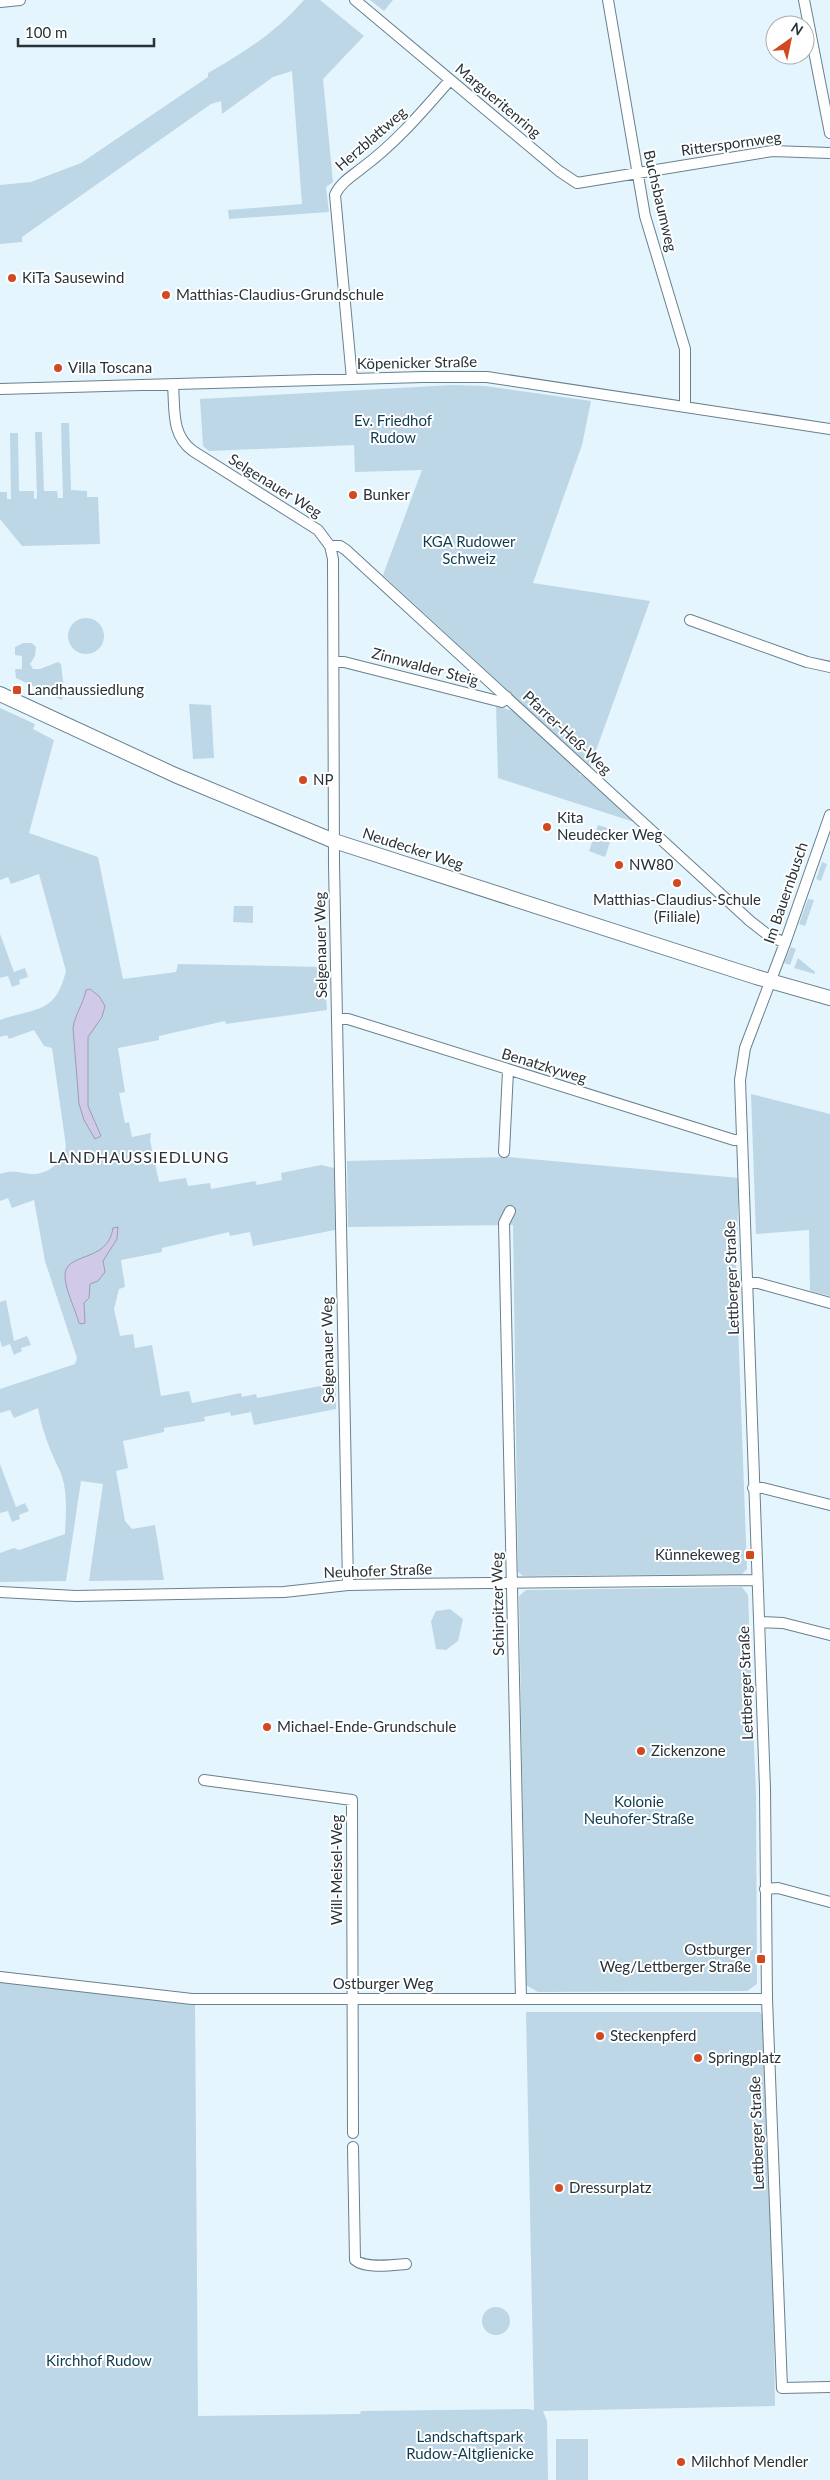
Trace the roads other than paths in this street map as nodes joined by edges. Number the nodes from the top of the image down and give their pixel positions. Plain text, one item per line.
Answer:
1 (20, 0) edge
2 (355, 0) edge
3 (608, 0) edge
4 (804, 0) edge
5 (0, 2) edge
6 (450, 80) junction
7 (830, 133) edge
8 (830, 154) edge
9 (637, 174) junction
10 (352, 379) junction
11 (173, 385) junction
12 (0, 389) edge
13 (685, 408) junction
14 (830, 430) edge
15 (330, 546) junction
16 (690, 620) dead end
17 (334, 662) junction
18 (830, 667) edge
19 (0, 694) edge
20 (507, 697) junction
21 (830, 814) edge
22 (334, 841) junction
23 (785, 943) junction
24 (771, 982) junction
25 (830, 998) edge
26 (338, 1019) junction
27 (508, 1070) junction
28 (741, 1140) junction
29 (504, 1152) dead end
30 (510, 1211) dead end
31 (747, 1283) junction
32 (830, 1303) edge
33 (754, 1488) junction
34 (830, 1505) edge
35 (757, 1580) junction
36 (512, 1583) junction
37 (348, 1585) junction
38 (0, 1592) edge
39 (759, 1622) junction
40 (830, 1635) edge
41 (204, 1780) dead end
42 (765, 1889) junction
43 (830, 1902) edge
44 (0, 1977) edge
45 (353, 1999) junction
46 (521, 1999) junction
47 (767, 1999) junction
48 (353, 2133) dead end
49 (353, 2147) dead end
50 (406, 2264) dead end
51 (830, 2387) edge

1 - 5 street
2 - 6 street, Margueritenring
3 - 9 street, Buchsbaumweg
4 - 7 street
6 - 9 street, Margueritenring
6 - 10 street, Herzblattweg
8 - 9 street, Ritterspornweg
9 - 13 street, Buchsbaumweg
10 - 11 street, Köpenicker Straße
10 - 13 street, Köpenicker Straße
11 - 12 street, Köpenicker Straße
11 - 15 street, Selgenauer Weg
13 - 14 street, Köpenicker Straße
15 - 17 street, Selgenauer Weg
15 - 20 street, Pfarrer-Heß-Weg
16 - 18 street
17 - 20 street, Zinnwalder Steig
17 - 22 street, Selgenauer Weg
19 - 22 street, Neudecker Weg
20 - 23 street, Pfarrer-Heß-Weg
21 - 23 street, Im Bauernbusch
22 - 24 street, Neudecker Weg
22 - 26 street, Selgenauer Weg
23 - 24 street, Im Bauernbusch
24 - 25 street, Neudecker Weg
24 - 28 street, Lettberger Straße
26 - 27 street, Benatzkyweg
26 - 37 street, Selgenauer Weg
27 - 28 street, Benatzkyweg
27 - 29 street
28 - 31 street, Lettberger Straße
30 - 36 street, Schirpitzer Weg
31 - 32 street
31 - 33 street, Lettberger Straße
33 - 34 street
33 - 35 street, Lettberger Straße
35 - 36 street, Neuhofer Straße
35 - 39 street, Lettberger Straße
36 - 37 street, Neuhofer Straße
36 - 46 street, Schirpitzer Weg
37 - 38 street, Neuhofer Straße
39 - 40 street
39 - 42 street, Lettberger Straße
41 - 45 street, Will-Meisel-Weg
42 - 43 street
42 - 47 street, Lettberger Straße
44 - 45 street, Ostburger Weg
45 - 46 street, Ostburger Weg
45 - 48 street
46 - 47 street, Ostburger Weg
47 - 51 street, Lettberger Straße
49 - 50 street

